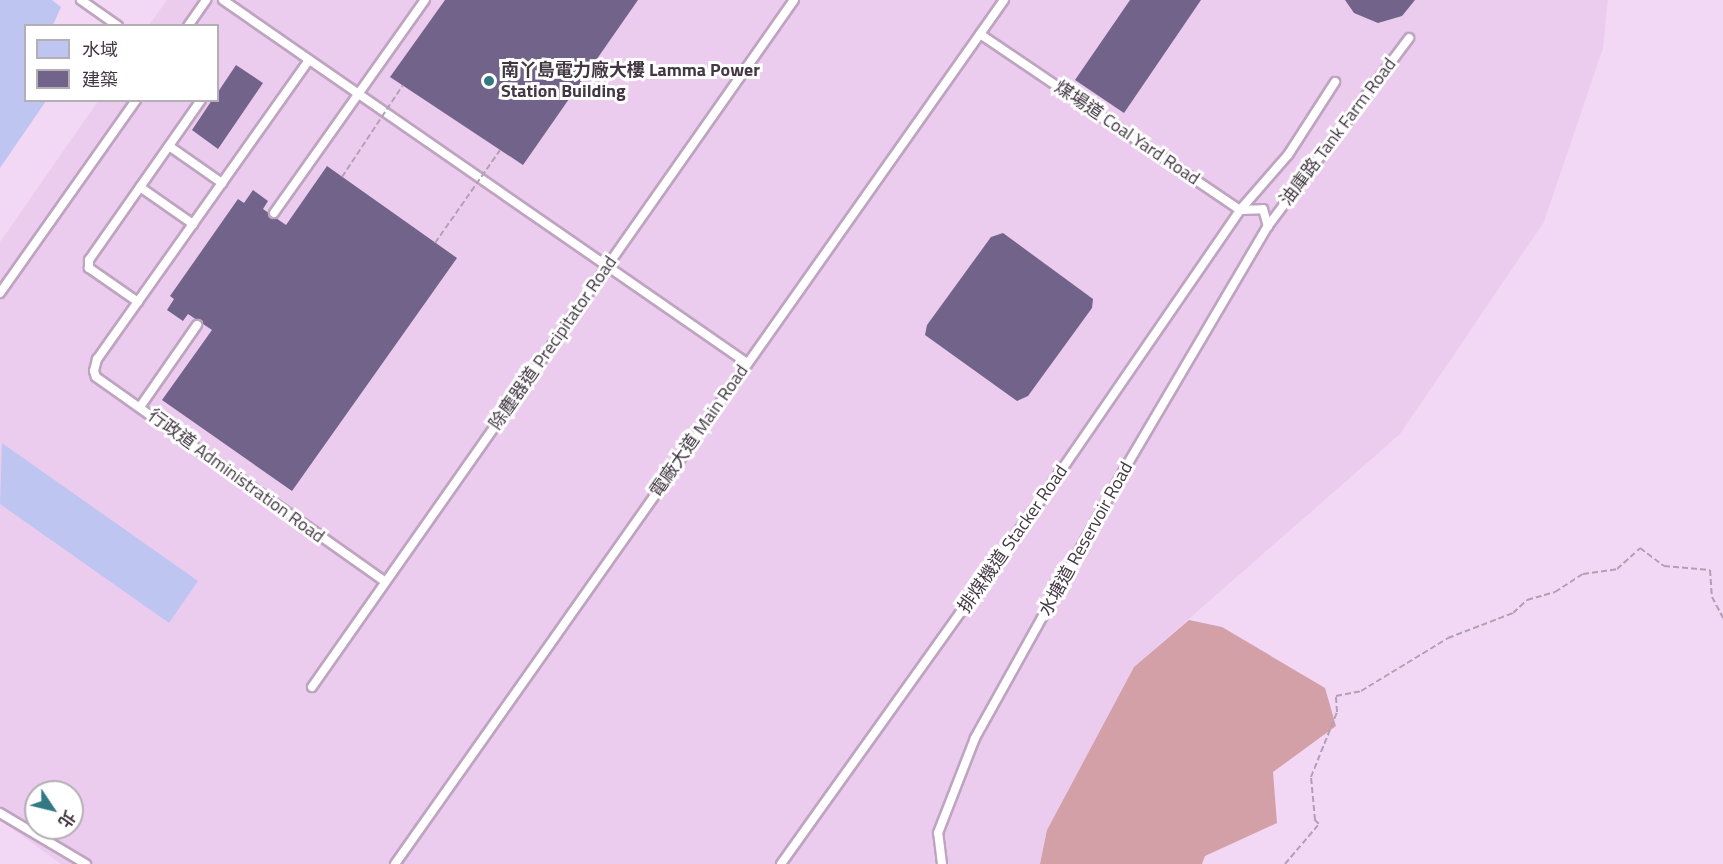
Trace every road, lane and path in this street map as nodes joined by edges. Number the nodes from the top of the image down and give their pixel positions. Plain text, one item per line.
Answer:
1 (81, 0) edge
2 (206, 0) edge
3 (223, 0) edge
4 (425, 0) edge
5 (794, 0) edge
6 (1004, 0) edge
7 (115, 24) edge
8 (189, 24) edge
9 (980, 34) junction
10 (1409, 38) dead end
11 (309, 60) junction
12 (1335, 82) dead end
13 (403, 85) dead end
14 (357, 94) junction
15 (135, 102) edge
16 (200, 102) edge
17 (169, 146) junction
18 (500, 150) dead end
19 (342, 177) dead end
20 (222, 183) junction
21 (140, 187) junction
22 (1240, 210) junction
23 (274, 213) dead end
24 (193, 224) junction
25 (1268, 226) junction
26 (435, 243) dead end
27 (607, 266) junction
28 (0, 293) edge
29 (138, 302) junction
30 (197, 325) dead end
31 (747, 363) junction
32 (140, 407) junction
33 (385, 582) junction
34 (1723, 618) edge
35 (312, 687) dead end
36 (0, 813) edge
37 (86, 864) edge
38 (395, 864) edge
39 (781, 864) edge
40 (942, 864) edge
41 (1285, 864) edge

1 - 7 lane
2 - 8 lane
3 - 11 lane
4 - 14 lane
5 - 27 lane, 除塵器道 Precipitator Road
6 - 9 lane, 電廠大道 Main Road
9 - 22 lane, 煤場道 Coal Yard Road
9 - 31 lane, 電廠大道 Main Road
10 - 25 lane, 油庫路 Tank Farm Road
11 - 14 lane
11 - 20 lane
12 - 22 lane, 排煤機道 Stacker Road
13 - 19 path, bridge
14 - 23 lane
14 - 27 lane
15 - 28 lane
16 - 17 lane
17 - 20 lane
17 - 21 lane
18 - 26 path, bridge
20 - 24 lane
21 - 24 lane
21 - 29 lane
22 - 25 lane, 煤場道 Coal Yard Road
22 - 39 lane, 排煤機道 Stacker Road
24 - 29 lane
25 - 40 lane, 水塘道 Reservoir Road
27 - 31 lane
27 - 33 lane, 除塵器道 Precipitator Road
29 - 32 lane
30 - 32 lane, 行政道 Administration Road
31 - 38 lane, 電廠大道 Main Road
32 - 33 lane, 行政道 Administration Road
33 - 35 lane, 除塵器道 Precipitator Road
34 - 41 path
36 - 37 lane

